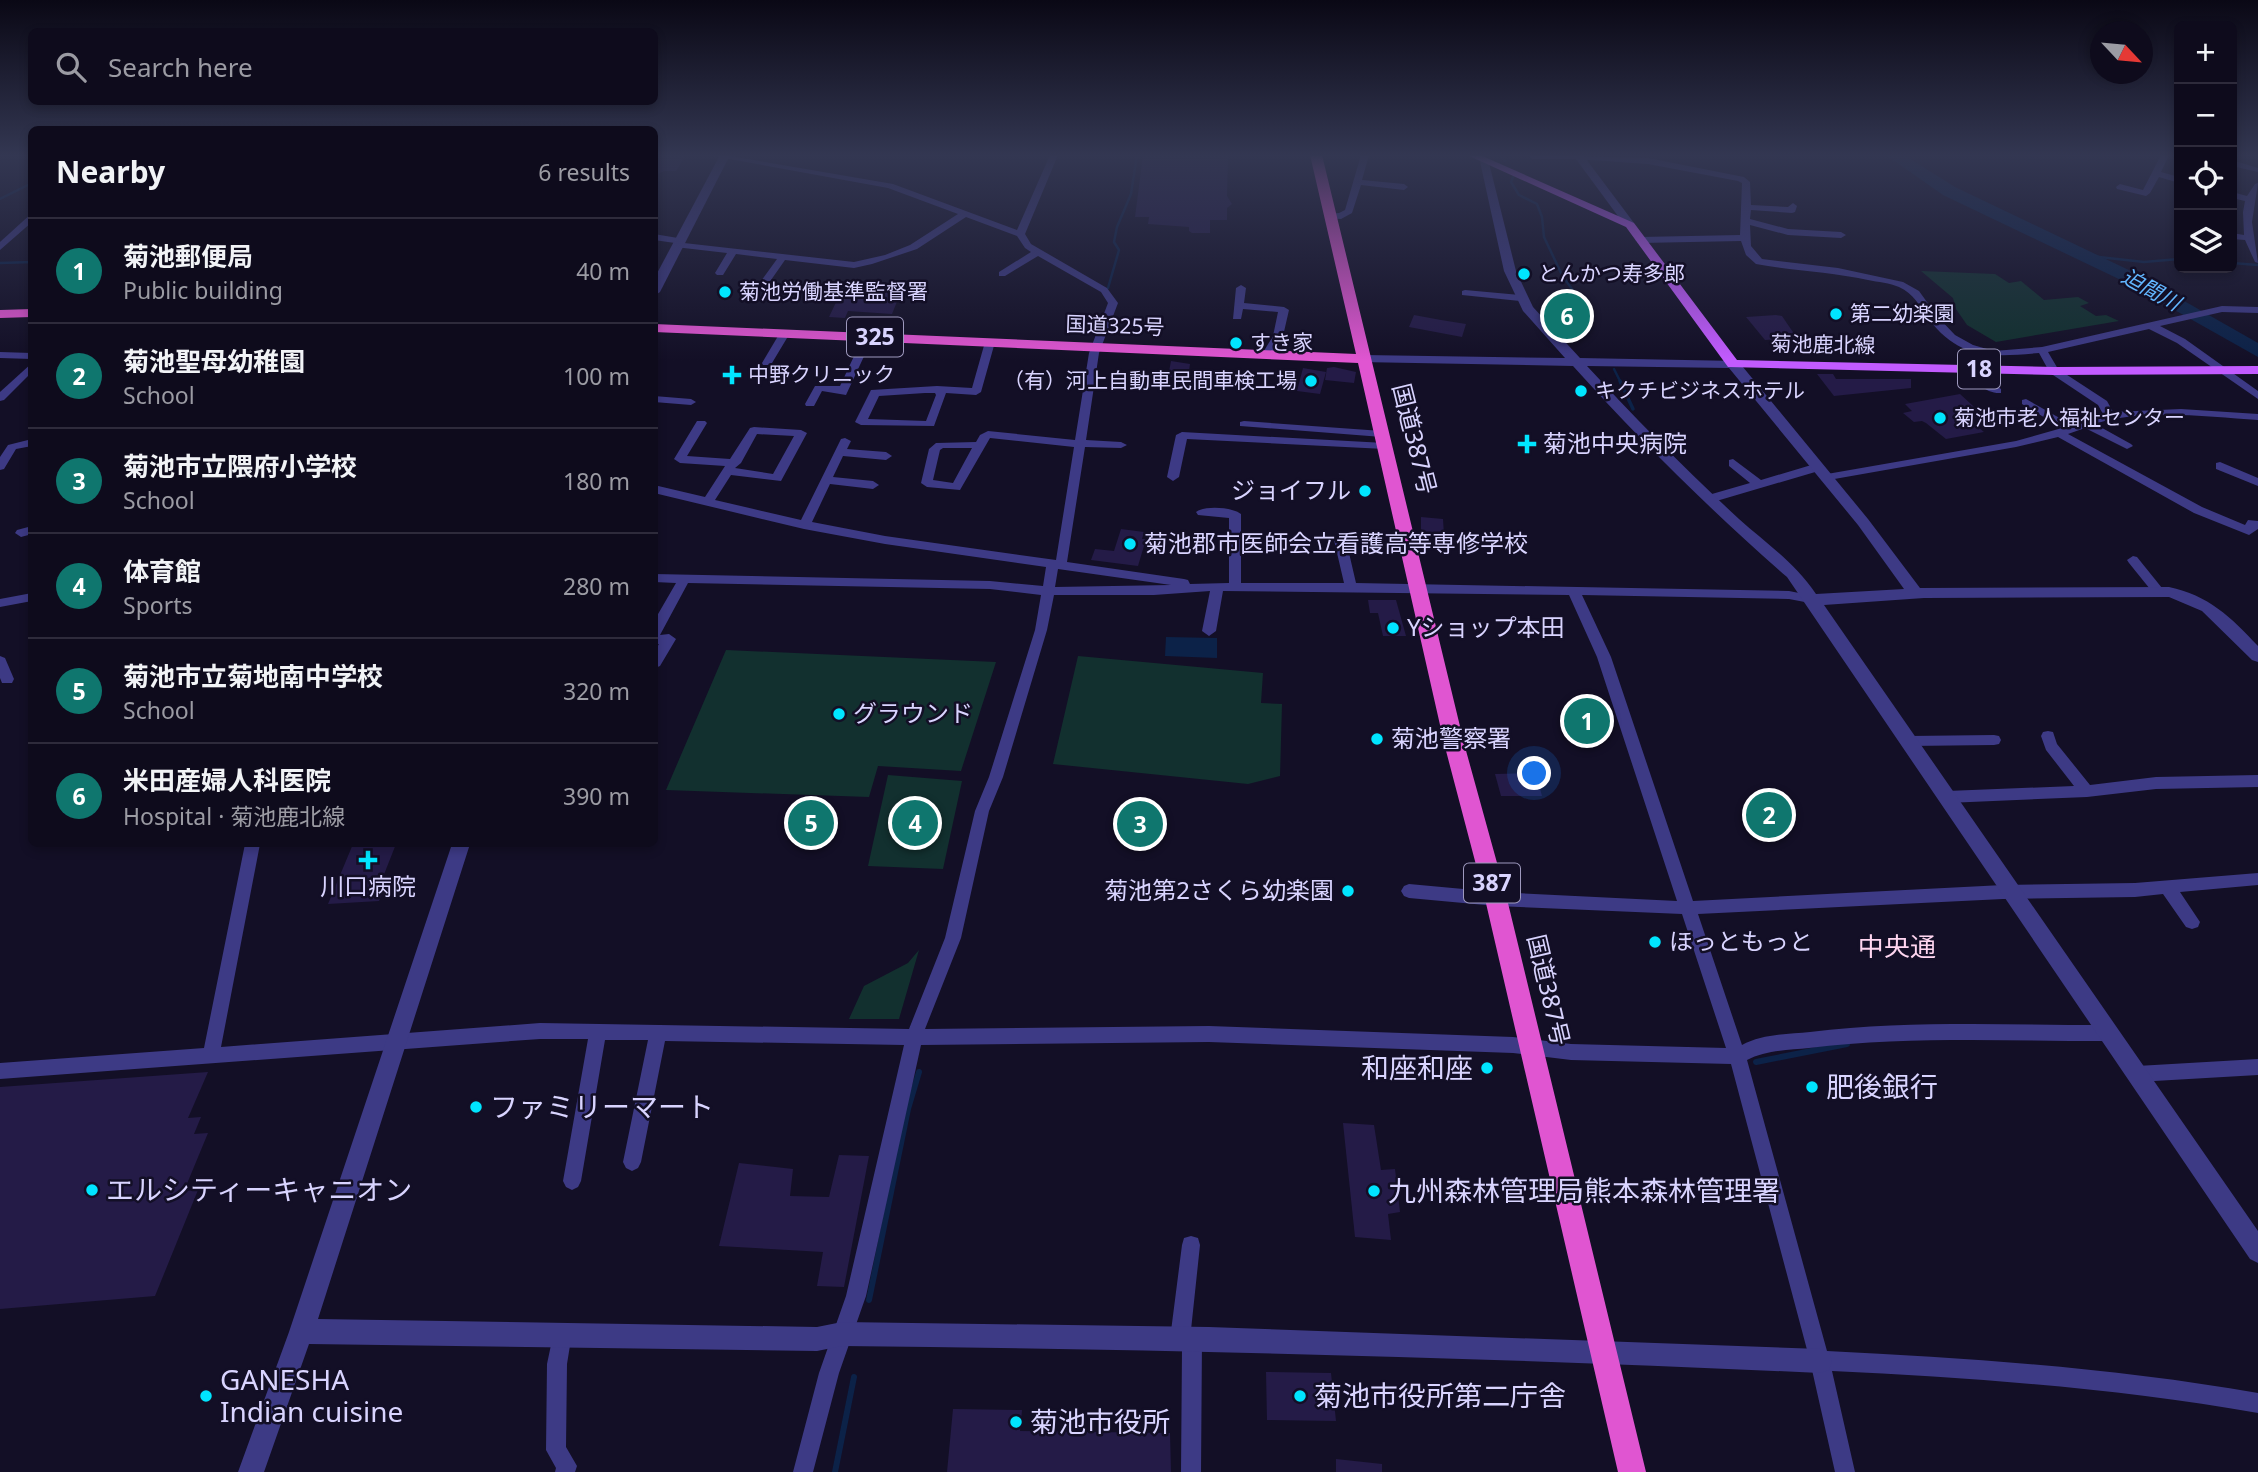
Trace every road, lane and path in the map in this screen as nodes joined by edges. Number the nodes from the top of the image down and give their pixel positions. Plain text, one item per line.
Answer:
1 (23, 224) edge
2 (689, 224) edge
3 (951, 224) edge
4 (990, 224) edge
5 (1024, 224) edge
6 (1333, 224) edge
7 (1497, 224) edge
8 (1627, 224) edge
9 (1746, 224) edge
10 (1756, 224) edge
11 (2248, 224) edge
12 (1630, 225) joint
13 (1020, 234) junction
14 (1841, 235) dead end
15 (2237, 236) edge
16 (2249, 237) junction
17 (658, 238) edge
18 (1744, 238) junction
19 (1640, 240) junction
20 (680, 243) junction
21 (0, 247) edge
22 (734, 250) junction
23 (1037, 251) junction
24 (782, 258) junction
25 (2258, 260) edge
26 (720, 273) dead end
27 (1002, 274) dead end
28 (658, 284) edge
29 (761, 288) dead end
30 (1241, 288) dead end
31 (1465, 293) dead end
32 (1283, 296) dead end
33 (1520, 298) junction
34 (1277, 308) junction
35 (2258, 310) edge
36 (0, 314) edge
37 (25, 314) edge
38 (2150, 325) junction
39 (658, 328) edge
40 (785, 333) junction
41 (868, 337) junction
42 (990, 342) junction
43 (1096, 347) junction
44 (2042, 350) junction
45 (1267, 354) junction
46 (0, 355) edge
47 (28, 356) edge
48 (1364, 359) junction
49 (1576, 362) junction
50 (767, 363) dead end
51 (1733, 364) junction
52 (1970, 369) junction
53 (28, 370) edge
54 (2258, 370) edge
55 (2054, 371) junction
56 (2225, 372) junction
57 (940, 391) junction
58 (1997, 391) dead end
59 (2258, 396) edge
60 (0, 398) edge
61 (658, 399) edge
62 (691, 402) dead end
63 (2026, 402) dead end
64 (810, 404) dead end
65 (2109, 416) junction
66 (2258, 416) edge
67 (701, 423) dead end
68 (1244, 424) dead end
69 (2086, 424) junction
70 (2065, 431) junction
71 (1384, 440) junction
72 (28, 443) edge
73 (1078, 443) junction
74 (979, 445) junction
75 (1121, 445) dead end
76 (2127, 446) dead end
77 (886, 456) dead end
78 (1733, 463) dead end
79 (0, 466) edge
80 (2220, 466) dead end
81 (732, 467) junction
82 (1823, 473) junction
83 (1173, 477) dead end
84 (826, 480) junction
85 (2258, 482) edge
86 (1759, 484) junction
87 (873, 485) dead end
88 (658, 490) edge
89 (1709, 499) junction
90 (708, 502) junction
91 (1202, 512) dead end
92 (2258, 524) edge
93 (804, 525) junction
94 (1340, 540) dead end
95 (2133, 560) dead end
96 (1057, 564) junction
97 (658, 578) edge
98 (684, 579) junction
99 (1214, 587) junction
100 (1235, 587) junction
101 (1419, 587) junction
102 (1351, 588) junction
103 (1574, 590) junction
104 (1048, 591) junction
105 (2158, 591) junction
106 (1916, 594) junction
107 (28, 598) edge
108 (1810, 598) junction
109 (0, 603) edge
110 (658, 627) edge
111 (1209, 631) dead end
112 (658, 640) edge
113 (2258, 656) edge
114 (658, 658) edge
115 (0, 661) edge
116 (7, 679) dead end
117 (2048, 736) dead end
118 (1994, 740) dead end
119 (1909, 741) junction
120 (2258, 781) edge
121 (2087, 791) junction
122 (1947, 796) junction
123 (251, 847) edge
124 (460, 847) edge
125 (2258, 879) edge
126 (2171, 888) junction
127 (1409, 891) dead end
128 (2013, 893) junction
129 (1496, 900) junction
130 (1689, 908) junction
131 (2192, 922) dead end
132 (598, 1032) junction
133 (658, 1032) junction
134 (2107, 1033) junction
135 (914, 1037) junction
136 (396, 1040) junction
137 (1531, 1047) junction
138 (211, 1054) junction
139 (1737, 1056) junction
140 (2258, 1068) edge
141 (0, 1071) edge
142 (2137, 1074) junction
143 (632, 1162) dead end
144 (572, 1181) dead end
145 (1191, 1245) dead end
146 (2258, 1251) edge
147 (301, 1332) junction
148 (562, 1333) junction
149 (842, 1334) junction
150 (1186, 1339) junction
151 (1603, 1350) junction
152 (1820, 1361) junction
153 (2258, 1403) edge
154 (251, 1472) edge
155 (565, 1472) edge
156 (803, 1472) edge
157 (1191, 1472) edge
158 (1632, 1472) edge
159 (1845, 1472) edge

1 - 21 street
2 - 20 street
3 - 24 street
4 - 13 street
5 - 13 street
6 - 48 highway
7 - 33 street
8 - 12 main road
9 - 18 street
10 - 14 street
11 - 16 street
12 - 19 main road
13 - 23 street
15 - 16 street
16 - 25 street
17 - 20 street
18 - 19 street
18 - 44 street
19 - 51 main road
20 - 22 street
20 - 28 street
22 - 24 street
22 - 26 street
23 - 27 street
23 - 43 street
24 - 29 street
30 - 34 street
31 - 33 street
32 - 34 street
33 - 49 street
34 - 45 street
35 - 38 street
36 - 37 highway
38 - 44 street
38 - 56 street
39 - 40 highway, 国道325号 / 325
40 - 41 highway, 国道325号 / 325
40 - 50 street
41 - 42 highway, 国道325号 / 325
41 - 64 street
42 - 43 highway, 国道325号 / 325
42 - 57 street
43 - 45 highway, 国道325号 / 325
43 - 73 street
44 - 55 street
45 - 48 highway, 国道325号 / 325
46 - 47 street
48 - 49 street
48 - 71 highway, 国道387号 / 387
49 - 51 street
49 - 89 street
51 - 52 main road, 菊池鹿北線 / 18
51 - 82 street
52 - 55 main road, 菊池鹿北線 / 18
52 - 58 street
53 - 60 street
54 - 56 main road, 菊池鹿北線 / 18
55 - 56 main road, 菊池鹿北線 / 18
55 - 65 street
56 - 59 street
57 - 57 street
61 - 62 street
63 - 70 street
65 - 66 street
65 - 69 street
67 - 81 street
68 - 71 street
69 - 70 street
69 - 76 street
70 - 82 street
70 - 92 street
71 - 83 street
71 - 101 highway, 国道387号 / 387
72 - 79 street
73 - 74 street
73 - 75 street
73 - 96 street
74 - 74 street
77 - 84 street
78 - 86 street
80 - 85 street
81 - 81 street
81 - 90 street
82 - 86 street
82 - 106 street
84 - 87 street
84 - 93 street
86 - 89 street
88 - 90 street
89 - 108 street
90 - 93 street
91 - 100 street
93 - 96 street
94 - 102 street
95 - 105 street
96 - 99 street
96 - 104 street
97 - 98 street
98 - 104 street
98 - 110 street
99 - 100 street
99 - 104 street
99 - 111 street
100 - 102 street
101 - 102 street
101 - 103 street
101 - 129 highway, 国道387号 / 387
103 - 108 street
103 - 130 street
104 - 135 street
105 - 106 street
105 - 113 street
106 - 108 street
107 - 109 street
108 - 119 street
112 - 114 street
115 - 116 street
117 - 121 street
118 - 119 street
119 - 122 street
120 - 121 street
121 - 122 street
122 - 128 street
123 - 138 street
124 - 136 street
125 - 126 street
126 - 128 street
126 - 131 street
127 - 129 street
128 - 130 street
128 - 134 street
129 - 130 street
129 - 137 highway, 国道387号 / 387
130 - 139 street
132 - 133 street
132 - 136 street
132 - 144 street
133 - 135 street
133 - 143 street
134 - 139 street
134 - 142 street
135 - 137 street
135 - 149 street
136 - 138 street
136 - 147 street
137 - 139 street
137 - 151 highway, 国道387号 / 387
138 - 141 street
139 - 152 street
140 - 142 street
142 - 146 street
145 - 150 street
147 - 148 street
147 - 154 street
148 - 149 street
148 - 155 street
149 - 150 street
149 - 156 street
150 - 151 street
150 - 157 street
151 - 152 street
151 - 158 highway, 国道387号 / 387
152 - 153 street
152 - 159 street

